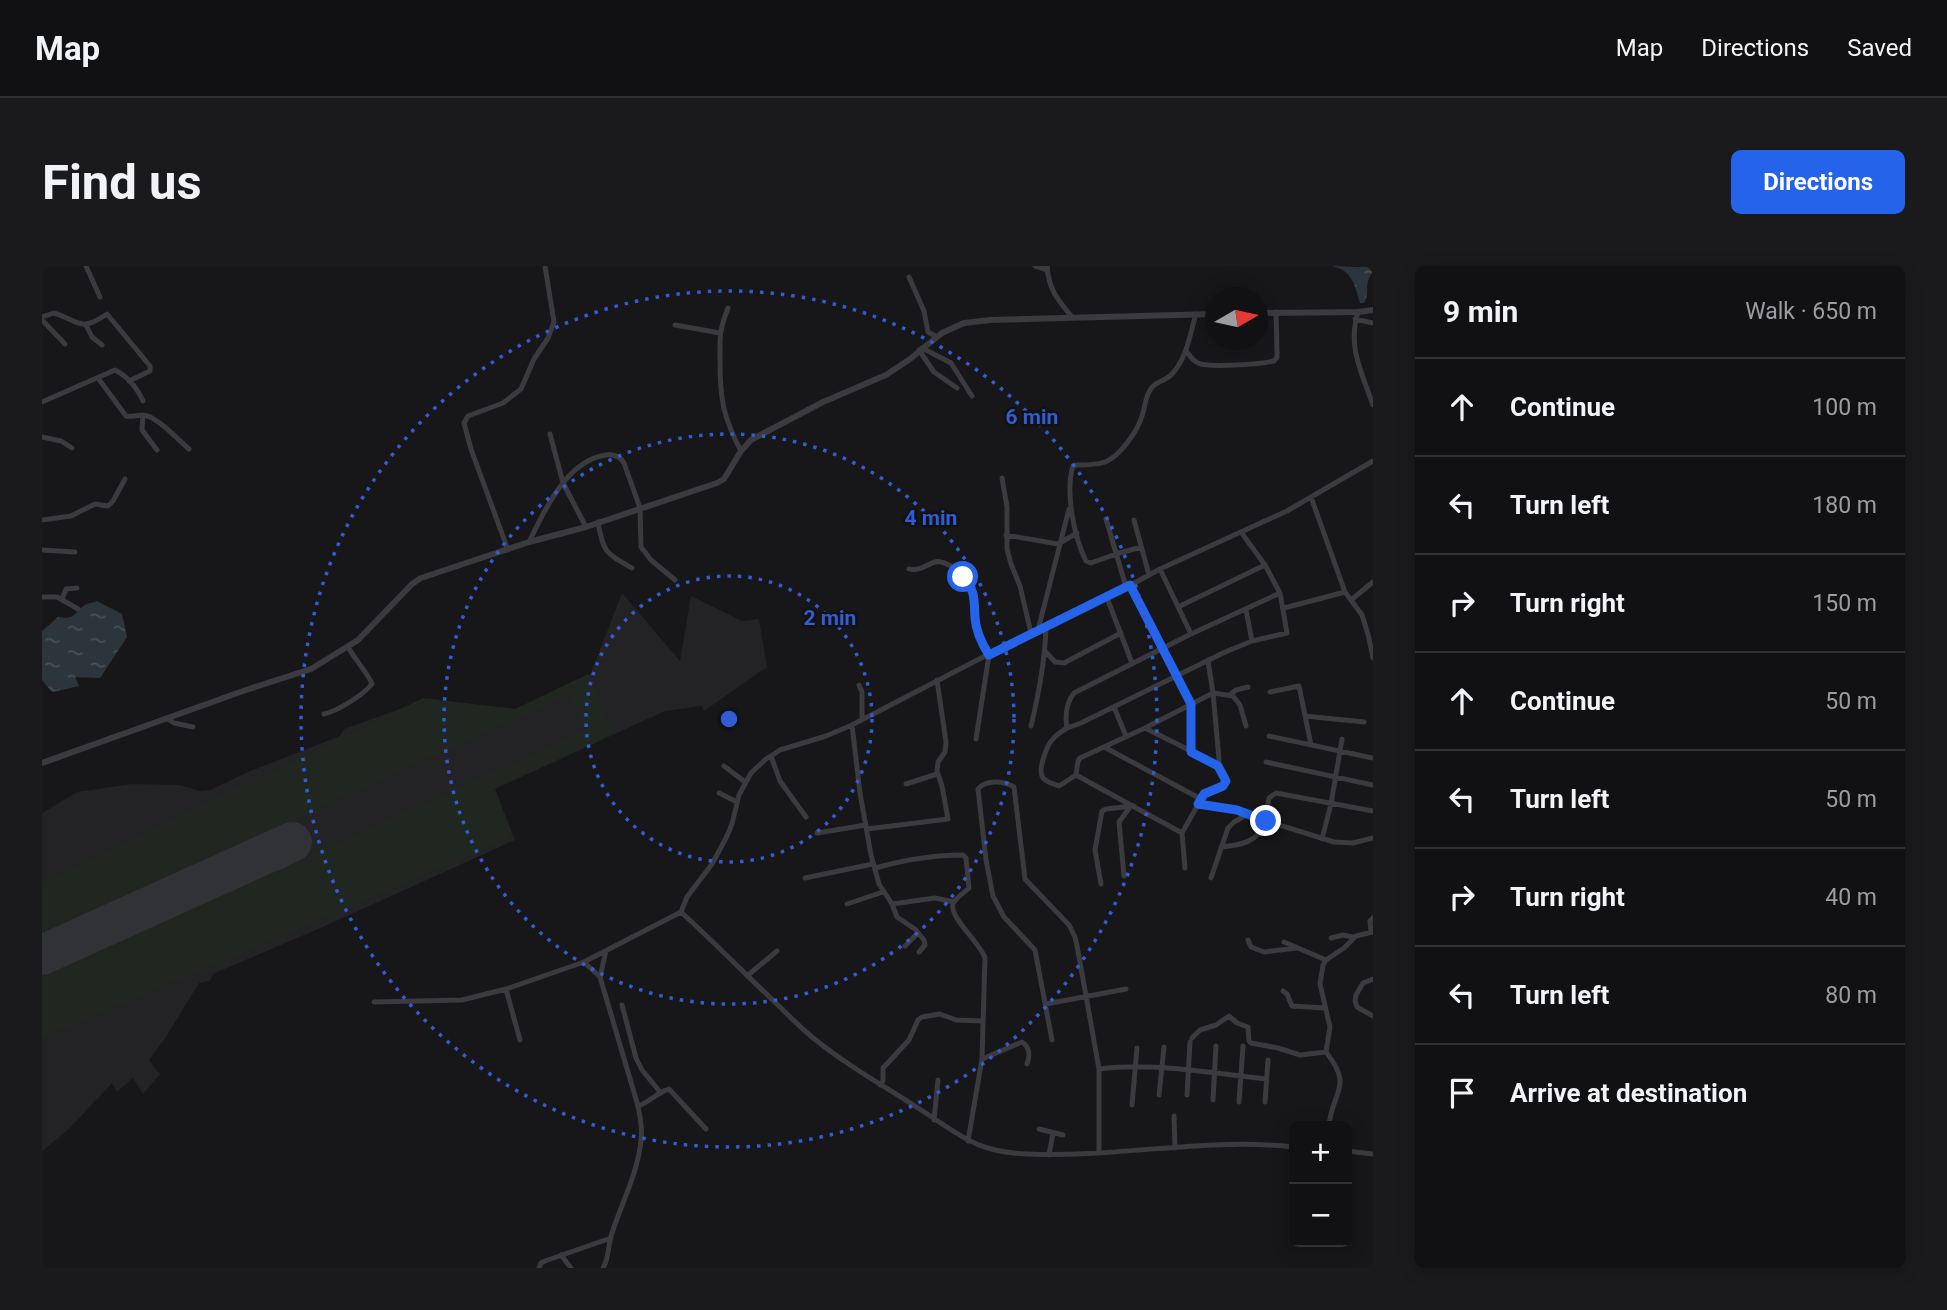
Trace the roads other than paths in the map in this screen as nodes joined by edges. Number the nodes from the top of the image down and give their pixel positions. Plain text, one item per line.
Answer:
1 (86, 266) edge
2 (545, 266) edge
3 (1035, 266) edge
4 (1047, 268) edge
5 (909, 277) dead end
6 (100, 297) dead end
7 (728, 308) dead end
8 (1373, 310) edge
9 (1268, 312) edge
10 (1276, 312) junction
11 (1196, 314) junction
12 (1205, 314) edge
13 (1357, 315) junction
14 (1072, 317) junction
15 (42, 318) edge
16 (1373, 323) edge
17 (86, 325) junction
18 (674, 325) dead end
19 (720, 333) junction
20 (937, 337) junction
21 (65, 344) dead end
22 (102, 345) dead end
23 (920, 349) junction
24 (1186, 351) junction
25 (98, 378) junction
26 (128, 381) junction
27 (957, 388) dead end
28 (972, 396) dead end
29 (143, 401) dead end
30 (42, 402) edge
31 (1373, 405) edge
32 (143, 415) junction
33 (550, 434) dead end
34 (42, 436) edge
35 (72, 448) dead end
36 (189, 449) dead end
37 (157, 450) dead end
38 (741, 451) junction
39 (1373, 461) edge
40 (1002, 478) dead end
41 (125, 479) dead end
42 (563, 483) junction
43 (1311, 497) junction
44 (1070, 502) junction
45 (640, 508) junction
46 (1106, 519) dead end
47 (42, 520) edge
48 (1134, 520) dead end
49 (598, 522) junction
50 (586, 527) junction
51 (1241, 532) junction
52 (1077, 533) junction
53 (1006, 535) junction
54 (529, 542) junction
55 (1061, 543) junction
56 (1142, 547) junction
57 (42, 550) edge
58 (508, 550) junction
59 (75, 552) dead end
60 (1116, 554) junction
61 (1265, 565) junction
62 (632, 568) dead end
63 (909, 569) dead end
64 (1160, 569) junction
65 (1149, 575) junction
66 (676, 580) dead end
67 (1373, 582) edge
68 (1128, 586) junction
69 (77, 588) dead end
70 (42, 589) edge
71 (1345, 592) junction
72 (1280, 593) junction
73 (42, 597) edge
74 (1107, 598) junction
75 (62, 599) junction
76 (1350, 600) junction
77 (1178, 607) junction
78 (1284, 608) junction
79 (78, 609) dead end
80 (1246, 610) junction
81 (1046, 627) junction
82 (1035, 632) junction
83 (1121, 633) junction
84 (1191, 634) junction
85 (1252, 641) junction
86 (348, 647) junction
87 (1162, 648) junction
88 (1045, 651) junction
89 (989, 655) junction
90 (1373, 658) edge
91 (1208, 661) junction
92 (1132, 663) junction
93 (1177, 676) junction
94 (937, 680) junction
95 (859, 685) dead end
96 (1248, 687) dead end
97 (1270, 692) dead end
98 (1213, 693) junction
99 (1231, 694) junction
100 (1191, 704) junction
101 (1114, 707) junction
102 (324, 714) dead end
103 (1305, 716) junction
104 (168, 719) junction
105 (862, 719) junction
106 (1364, 722) dead end
107 (852, 725) junction
108 (1031, 726) dead end
109 (1246, 726) dead end
110 (193, 727) dead end
111 (1067, 728) junction
112 (1145, 728) junction
113 (1126, 736) junction
114 (1269, 736) dead end
115 (976, 739) dead end
116 (1342, 739) dead end
117 (1311, 745) junction
118 (1104, 747) junction
119 (1340, 751) junction
120 (1191, 752) junction
121 (771, 756) junction
122 (1373, 758) edge
123 (42, 762) edge
124 (1266, 762) dead end
125 (724, 766) dead end
126 (1218, 766) junction
127 (937, 774) junction
128 (1076, 775) junction
129 (1335, 777) junction
130 (745, 782) junction
131 (906, 784) dead end
132 (1373, 785) edge
133 (719, 793) dead end
134 (737, 802) junction
135 (1200, 802) junction
136 (1331, 804) junction
137 (1132, 807) junction
138 (1373, 811) edge
139 (1248, 814) junction
140 (806, 817) dead end
141 (1266, 821) junction
142 (866, 827) junction
143 (1182, 832) junction
144 (817, 833) dead end
145 (1373, 838) edge
146 (1322, 839) junction
147 (1221, 847) junction
148 (874, 866) junction
149 (1185, 868) dead end
150 (1124, 876) dead end
151 (805, 878) dead end
152 (1211, 878) dead end
153 (1101, 884) dead end
154 (883, 892) junction
155 (954, 902) junction
156 (847, 904) dead end
157 (892, 904) junction
158 (681, 912) junction
159 (1373, 918) edge
160 (1372, 932) edge
161 (918, 933) junction
162 (1331, 937) dead end
163 (1353, 937) junction
164 (1248, 940) dead end
165 (1284, 942) dead end
166 (905, 946) dead end
167 (1297, 948) junction
168 (606, 951) junction
169 (777, 951) dead end
170 (919, 951) dead end
171 (1326, 960) junction
172 (584, 962) junction
173 (747, 976) junction
174 (600, 977) junction
175 (1373, 979) edge
176 (506, 989) junction
177 (1126, 989) dead end
178 (1283, 990) dead end
179 (1087, 996) junction
180 (374, 1002) dead end
181 (1046, 1004) junction
182 (622, 1005) dead end
183 (1325, 1009) junction
184 (1373, 1016) edge
185 (983, 1021) junction
186 (520, 1040) dead end
187 (1052, 1040) dead end
188 (632, 1046) junction
189 (1216, 1046) dead end
190 (1243, 1046) dead end
191 (1164, 1047) dead end
192 (1137, 1048) dead end
193 (622, 1049) junction
194 (1326, 1052) junction
195 (982, 1059) junction
196 (1268, 1060) dead end
197 (1027, 1064) dead end
198 (1135, 1067) junction
199 (1162, 1068) junction
200 (1099, 1069) junction
201 (1188, 1071) junction
202 (1215, 1073) junction
203 (1240, 1076) junction
204 (1266, 1079) junction
205 (938, 1080) dead end
206 (880, 1085) junction
207 (661, 1093) junction
208 (1187, 1095) dead end
209 (1160, 1096) dead end
210 (1213, 1100) dead end
211 (1239, 1102) dead end
212 (1265, 1102) dead end
213 (1132, 1105) dead end
214 (638, 1106) junction
215 (1174, 1116) dead end
216 (934, 1120) junction
217 (1330, 1121) edge
218 (706, 1129) dead end
219 (1039, 1129) dead end
220 (1053, 1133) junction
221 (1063, 1135) dead end
222 (968, 1141) junction
223 (1289, 1147) edge
224 (1175, 1148) junction
225 (1352, 1152) edge
226 (1099, 1153) junction
227 (1373, 1154) edge
228 (1049, 1155) junction
229 (611, 1238) junction
230 (561, 1255) junction
231 (539, 1268) edge
232 (571, 1268) edge
233 (603, 1268) edge

1 - 6 street
2 - 58 street
3 - 4 street
4 - 14 street
5 - 20 street
7 - 19 street
8 - 13 street
9 - 10 street
10 - 13 street
10 - 24 street
11 - 12 street
11 - 14 street
11 - 24 street
13 - 16 street
13 - 31 street
14 - 20 street
15 - 17 street
15 - 21 street
17 - 22 street
17 - 26 street
18 - 19 street
19 - 38 street
20 - 23 street
23 - 27 street
23 - 28 street
23 - 38 street
24 - 44 street
25 - 26 street
25 - 30 street
25 - 32 street
26 - 29 street
32 - 36 street
32 - 37 street
33 - 42 street
34 - 35 street
38 - 45 street
39 - 43 street
40 - 53 street
41 - 47 street
42 - 45 street
42 - 50 street
42 - 54 street
43 - 51 street
43 - 71 street
44 - 52 street
44 - 55 street
45 - 49 street
45 - 66 street
46 - 60 street
48 - 56 street
49 - 50 street
49 - 62 street
50 - 54 street
51 - 61 street
51 - 64 street
52 - 55 street
52 - 60 street
53 - 55 street
53 - 82 street
54 - 58 street
55 - 82 street
56 - 60 street
56 - 65 street
57 - 59 street
58 - 86 street
60 - 68 street
61 - 72 street
61 - 77 street
63 - 89 street
64 - 65 street
64 - 77 street
65 - 68 street
67 - 76 street
68 - 74 street
68 - 87 street
69 - 75 street
70 - 73 street
71 - 76 street
71 - 78 street
72 - 78 street
72 - 80 street
73 - 75 street
74 - 81 street
74 - 83 street
75 - 79 street
76 - 90 street
77 - 84 street
78 - 85 street
80 - 84 street
80 - 85 street
81 - 82 street
81 - 88 street
82 - 89 street
83 - 88 street
83 - 92 street
84 - 87 street
85 - 91 street
86 - 102 street
86 - 104 street
87 - 92 street
87 - 93 street
88 - 108 street
89 - 94 street
89 - 115 street
91 - 93 street
91 - 98 street
92 - 111 street
93 - 100 street
93 - 101 street
94 - 105 street
94 - 127 street
95 - 105 street
96 - 99 street
97 - 103 street
98 - 99 street
98 - 100 street
98 - 126 street
99 - 109 street
100 - 112 street
100 - 120 street
101 - 111 street
101 - 113 street
103 - 106 street
103 - 117 street
104 - 110 street
104 - 123 street
105 - 107 street
107 - 121 street
107 - 142 street
111 - 128 street
112 - 113 street
112 - 120 street
113 - 118 street
114 - 117 street
116 - 119 street
117 - 119 street
118 - 128 street
118 - 135 street
119 - 122 street
119 - 129 street
120 - 126 street
121 - 130 street
121 - 140 street
124 - 129 street
125 - 130 street
126 - 135 street
127 - 131 street
127 - 142 street
128 - 137 street
129 - 132 street
129 - 136 street
130 - 134 street
133 - 134 street
134 - 158 street
135 - 139 street
135 - 143 street
136 - 138 street
136 - 141 street
136 - 146 street
137 - 143 street
137 - 150 street
137 - 153 street
139 - 141 street
139 - 147 street
141 - 146 street
141 - 147 street
142 - 144 street
142 - 148 street
143 - 149 street
145 - 146 street
147 - 152 street
148 - 151 street
148 - 154 street
148 - 155 street
154 - 156 street
154 - 157 street
155 - 157 street
155 - 185 street
157 - 161 street
158 - 168 street
158 - 173 street
159 - 160 street
160 - 163 street
161 - 166 street
161 - 170 street
162 - 163 street
163 - 171 street
164 - 167 street
165 - 167 street
167 - 171 street
168 - 172 street
168 - 174 street
169 - 173 street
171 - 183 street
172 - 174 street
172 - 176 street
173 - 206 street
174 - 193 street
175 - 184 street
176 - 180 street
176 - 186 street
177 - 179 street
178 - 183 street
179 - 181 street
179 - 181 street
179 - 200 street
181 - 187 street
182 - 188 street
183 - 194 street
185 - 195 street
185 - 206 street
188 - 193 street
188 - 207 street
189 - 202 street
190 - 203 street
191 - 199 street
192 - 198 street
193 - 214 street
194 - 201 street
194 - 217 street
195 - 197 street
195 - 222 street
196 - 204 street
198 - 199 street
198 - 200 street
198 - 213 street
199 - 201 street
199 - 209 street
200 - 226 street
201 - 202 street
201 - 208 street
202 - 203 street
202 - 210 street
203 - 204 street
203 - 211 street
204 - 212 street
205 - 216 street
206 - 216 street
207 - 214 street
207 - 218 street
214 - 229 street
215 - 224 street
216 - 222 street
219 - 220 street
220 - 221 street
220 - 228 street
222 - 228 street
223 - 224 street
224 - 226 street
225 - 227 street
226 - 228 street
229 - 230 street
229 - 233 street
230 - 231 street
230 - 232 street

